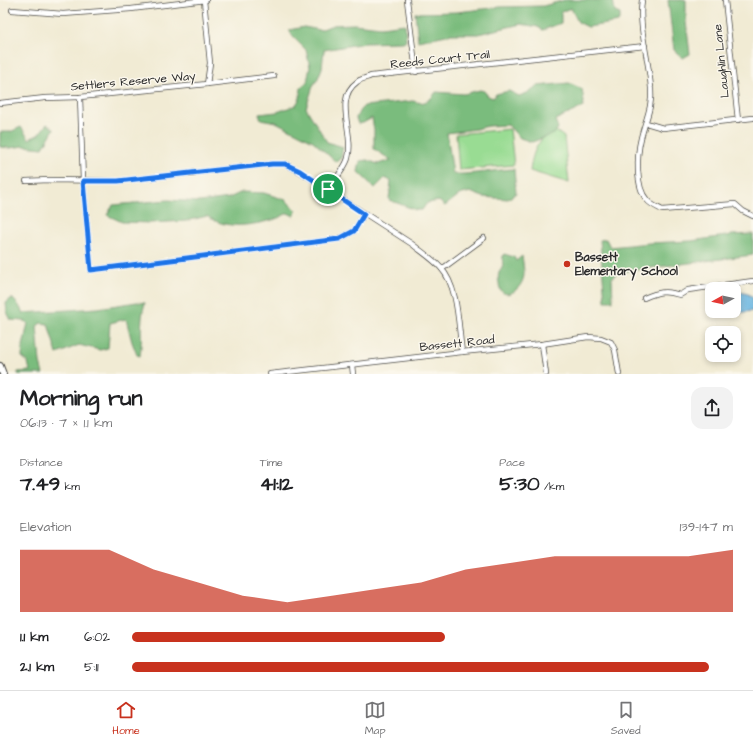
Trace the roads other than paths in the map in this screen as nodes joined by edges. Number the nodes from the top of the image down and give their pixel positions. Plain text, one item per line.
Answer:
1 (205, 0) edge
2 (407, 0) edge
3 (642, 0) edge
4 (725, 0) edge
5 (12, 10) dead end
6 (645, 46) junction
7 (416, 72) junction
8 (274, 76) dead end
9 (207, 84) junction
10 (80, 97) junction
11 (0, 103) edge
12 (753, 118) edge
13 (738, 120) junction
14 (646, 123) junction
15 (26, 181) dead end
16 (83, 181) junction
17 (328, 189) junction
18 (364, 214) junction
19 (753, 216) edge
20 (484, 238) dead end
21 (442, 269) junction
22 (753, 282) edge
23 (644, 298) dead end
24 (542, 344) junction
25 (462, 352) junction
26 (352, 365) junction
27 (0, 366) edge
28 (3, 374) edge
29 (270, 374) edge
30 (353, 374) edge
31 (546, 374) edge
32 (619, 374) edge

1 - 5 street
1 - 9 street, Settlers Reserve Way
2 - 7 street
3 - 6 street
4 - 13 street, Laughlin Lane
6 - 7 street, Reeds Court Trail
6 - 14 street
7 - 17 street, Reeds Court Trail
8 - 9 street
9 - 10 street, Settlers Reserve Way
10 - 11 street, Settlers Reserve Way
10 - 16 street
12 - 13 street
13 - 14 street
14 - 19 street
15 - 16 street
16 - 17 street
16 - 18 street
17 - 18 street
18 - 21 street
20 - 21 street
21 - 25 street
22 - 23 street
24 - 25 street, Bassett Road
24 - 31 street
24 - 32 street, Bassett Road
25 - 26 street, Bassett Road
26 - 29 street, Bassett Road
26 - 30 street
27 - 28 main road

